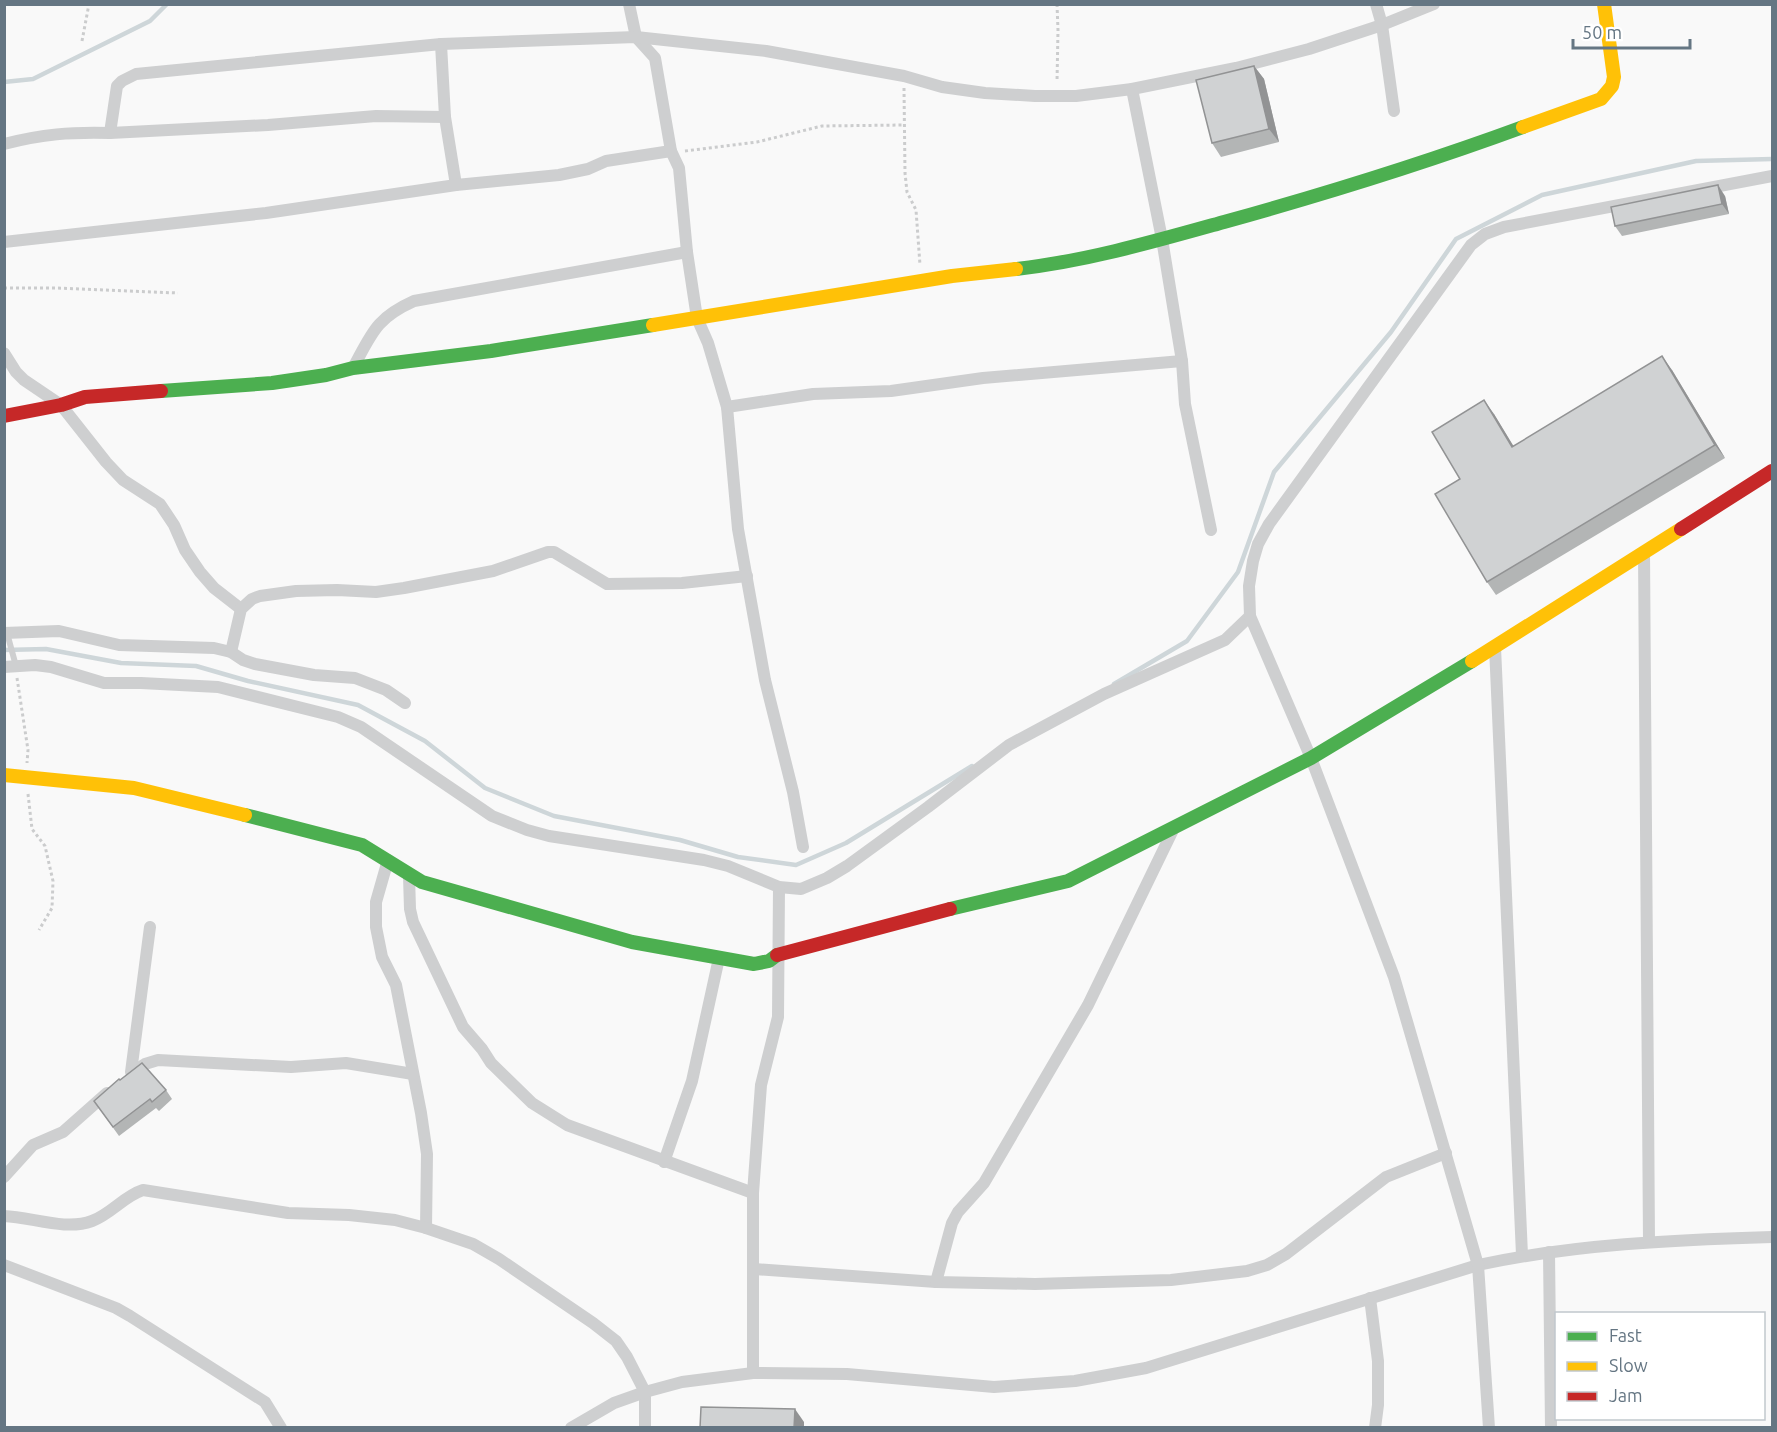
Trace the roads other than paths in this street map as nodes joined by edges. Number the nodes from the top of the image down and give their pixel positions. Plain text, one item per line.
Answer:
1 (629, 4) edge
2 (1376, 4) edge
3 (1434, 4) edge
4 (1604, 4) edge
5 (1382, 25) junction
6 (636, 37) junction
7 (441, 44) junction
8 (1132, 89) junction
9 (1394, 111) dead end
10 (445, 117) junction
11 (110, 133) junction
12 (4, 144) edge
13 (671, 151) junction
14 (1773, 176) edge
15 (456, 185) junction
16 (1162, 239) junction
17 (4, 242) edge
18 (687, 252) junction
19 (697, 318) junction
20 (4, 353) edge
21 (1182, 361) junction
22 (353, 368) junction
23 (61, 405) junction
24 (727, 407) junction
25 (4, 416) edge
26 (1773, 471) edge
27 (1211, 530) dead end
28 (1644, 552) junction
29 (747, 576) junction
30 (241, 609) junction
31 (1250, 616) junction
32 (6, 630) edge
33 (1495, 647) junction
34 (231, 652) junction
35 (10, 667) edge
36 (405, 703) dead end
37 (1311, 758) junction
38 (4, 775) edge
39 (1173, 830) junction
40 (803, 847) dead end
41 (388, 860) junction
42 (409, 876) junction
43 (778, 887) junction
44 (150, 927) dead end
45 (778, 954) junction
46 (719, 958) junction
47 (413, 1074) junction
48 (123, 1080) junction
49 (1446, 1153) junction
50 (664, 1162) junction
51 (4, 1177) edge
52 (753, 1193) junction
53 (4, 1215) edge
54 (426, 1228) junction
55 (1773, 1237) edge
56 (1649, 1241) junction
57 (1549, 1252) junction
58 (1522, 1256) junction
59 (4, 1265) edge
60 (1478, 1265) junction
61 (754, 1269) junction
62 (936, 1282) junction
63 (1370, 1299) junction
64 (753, 1373) junction
65 (645, 1392) junction
66 (281, 1428) edge
67 (571, 1428) edge
68 (645, 1428) edge
69 (1375, 1428) edge
70 (1488, 1428) edge
71 (1551, 1428) edge

1 - 6 street
2 - 5 street
3 - 5 street
4 - 16 street
5 - 8 street
5 - 9 street
6 - 7 street
6 - 8 street
6 - 13 street
7 - 10 street
7 - 11 street
8 - 16 street
10 - 11 street
10 - 15 street
11 - 12 street
13 - 15 street
13 - 18 street
14 - 31 street
15 - 17 street
16 - 19 street
16 - 21 street
18 - 19 street
18 - 22 street
19 - 22 street
19 - 24 street
20 - 23 street
21 - 24 street
21 - 27 street
22 - 23 street
23 - 25 street
23 - 30 street
24 - 29 street
26 - 28 street
28 - 33 street
28 - 56 street
29 - 30 street
29 - 40 street
30 - 34 street
31 - 37 street
31 - 43 street
32 - 34 street
32 - 35 lane
33 - 37 street
33 - 58 street
34 - 36 street
35 - 43 street
37 - 39 street
37 - 49 street
38 - 41 street
39 - 45 street
39 - 62 street
41 - 42 street
41 - 47 street
42 - 46 street
42 - 50 street
43 - 45 street
44 - 48 street
45 - 46 street
45 - 52 street
46 - 50 street
47 - 48 street
47 - 54 street
48 - 51 street
49 - 60 street
49 - 62 street
50 - 52 street
52 - 61 street
53 - 54 street
54 - 65 street
55 - 56 street
56 - 57 street
57 - 58 street
57 - 71 street
58 - 60 street
59 - 66 street
60 - 63 street
60 - 70 street
61 - 62 street
61 - 64 street
63 - 64 street
63 - 69 street
64 - 65 street
65 - 67 street
65 - 68 street

